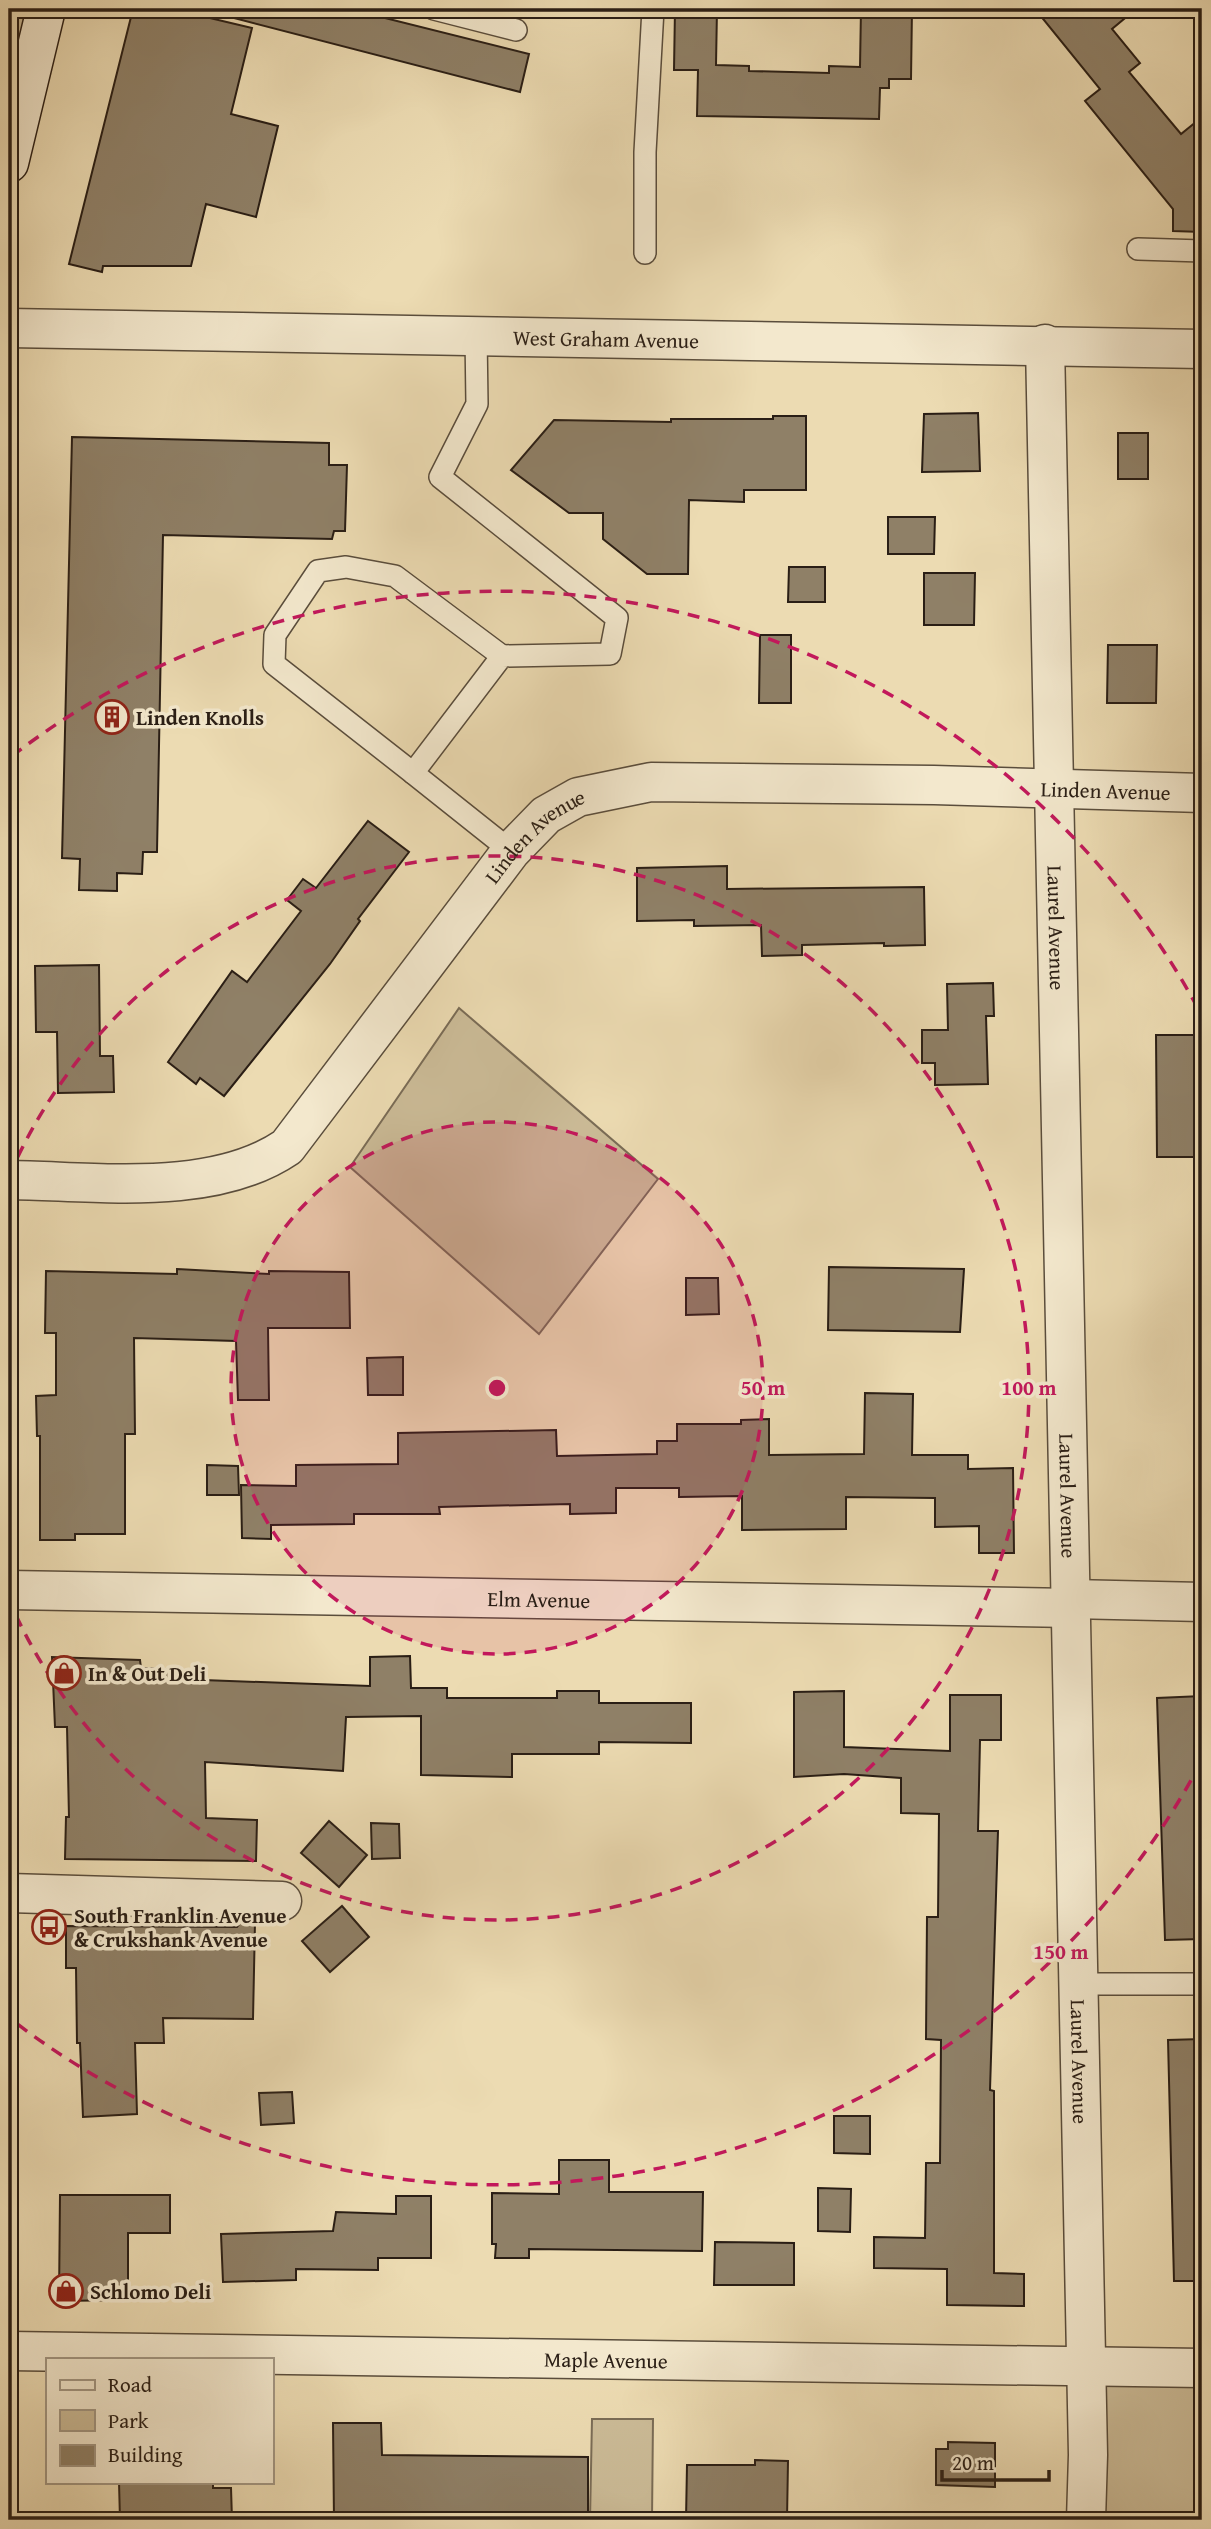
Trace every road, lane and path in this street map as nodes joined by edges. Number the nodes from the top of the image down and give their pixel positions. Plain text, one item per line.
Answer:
1 (46, 9) edge
2 (434, 9) edge
3 (653, 9) edge
4 (516, 30) dead end
5 (9, 163) edge
6 (1138, 249) dead end
7 (1202, 251) edge
8 (645, 253) dead end
9 (9, 328) edge
10 (476, 335) junction
11 (1045, 344) junction
12 (1202, 349) edge
13 (502, 656) junction
14 (414, 772) junction
15 (1054, 790) junction
16 (1202, 793) edge
17 (510, 851) junction
18 (9, 1180) edge
19 (9, 1590) edge
20 (1202, 1602) edge
21 (1071, 1603) junction
22 (9, 1893) edge
23 (282, 1901) dead end
24 (1078, 1984) junction
25 (1202, 1984) edge
26 (9, 2351) edge
27 (1085, 2366) junction
28 (1202, 2368) edge
29 (1086, 2520) edge

1 - 5 street
2 - 4 lane
3 - 8 lane
6 - 7 lane
9 - 10 street, West Graham Avenue
10 - 11 street, West Graham Avenue
10 - 13 lane
11 - 12 street, West Graham Avenue
11 - 15 street, Laurel Avenue
13 - 14 lane
13 - 14 lane
14 - 17 lane
15 - 16 street, Linden Avenue
15 - 17 street, Linden Avenue
15 - 21 street, Laurel Avenue
17 - 18 street, Linden Avenue
19 - 21 street, Elm Avenue
20 - 21 street, Elm Avenue
21 - 24 street, Laurel Avenue
22 - 23 street
24 - 25 lane
24 - 27 street, Laurel Avenue
26 - 27 street, Maple Avenue
27 - 28 street, Maple Avenue
27 - 29 street, Laurel Avenue

